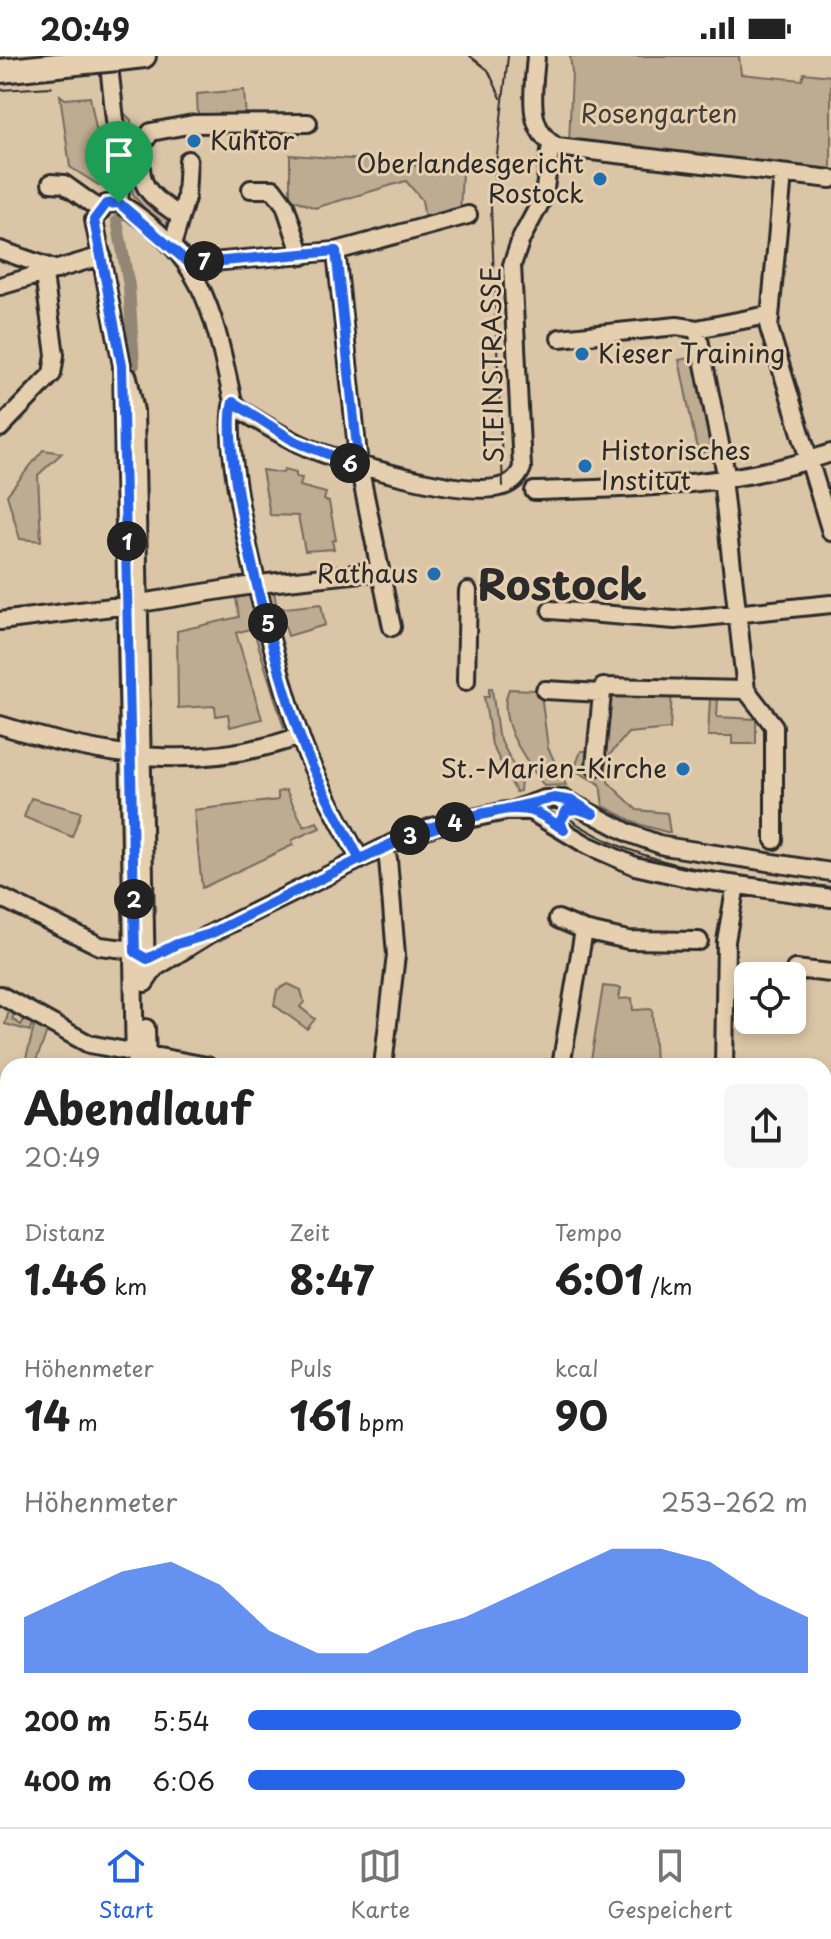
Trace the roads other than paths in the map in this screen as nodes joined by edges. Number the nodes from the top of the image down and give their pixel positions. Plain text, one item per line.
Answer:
1 (144, 56) edge
2 (536, 56) edge
3 (113, 58) edge
4 (2, 66) edge
5 (308, 123) dead end
6 (551, 144) junction
7 (188, 160) dead end
8 (783, 174) junction
9 (831, 179) edge
10 (51, 183) dead end
11 (251, 189) dead end
12 (119, 203) junction
13 (99, 209) junction
14 (178, 215) junction
15 (468, 215) dead end
16 (172, 246) junction
17 (1, 250) edge
18 (336, 251) junction
19 (102, 256) junction
20 (302, 256) junction
21 (190, 264) junction
22 (50, 272) junction
23 (4, 285) edge
24 (768, 315) junction
25 (697, 329) junction
26 (560, 338) dead end
27 (233, 402) junction
28 (0, 428) edge
29 (831, 453) edge
30 (809, 454) junction
31 (359, 466) junction
32 (724, 477) junction
33 (534, 491) dead end
34 (831, 532) edge
35 (380, 571) junction
36 (259, 584) junction
37 (468, 591) dead end
38 (134, 604) junction
39 (831, 604) edge
40 (551, 610) dead end
41 (739, 615) junction
42 (0, 621) edge
43 (392, 627) dead end
44 (466, 681) dead end
45 (545, 690) dead end
46 (746, 690) junction
47 (602, 693) junction
48 (0, 725) edge
49 (300, 736) junction
50 (137, 757) junction
51 (595, 767) dead end
52 (514, 810) junction
53 (593, 814) junction
54 (564, 830) junction
55 (774, 840) dead end
56 (383, 848) junction
57 (360, 860) junction
58 (831, 872) edge
59 (736, 885) junction
60 (0, 897) edge
61 (831, 898) edge
62 (558, 919) dead end
63 (584, 930) junction
64 (712, 941) junction
65 (148, 958) junction
66 (806, 970) edge
67 (831, 973) edge
68 (140, 981) junction
69 (0, 995) edge
70 (138, 1058) edge
71 (144, 1058) edge
72 (384, 1058) edge
73 (562, 1058) edge
74 (725, 1058) edge

1 - 3 main road
2 - 6 street
3 - 4 main road, bridge
3 - 12 street
5 - 14 street
6 - 8 street
6 - 31 street, STEINSTRASSE
7 - 14 street
8 - 9 street
8 - 24 street
10 - 13 street
11 - 20 street
12 - 13 street
12 - 16 street
13 - 19 street
14 - 16 street
15 - 18 street
16 - 21 street
17 - 22 street
17 - 23 street
18 - 20 street
18 - 31 street
19 - 22 street
19 - 38 street
20 - 21 street
21 - 27 street
22 - 23 street
22 - 28 street
24 - 25 street
24 - 30 street
25 - 26 street
25 - 32 street
27 - 31 street
27 - 36 street
29 - 30 street
30 - 32 street
30 - 34 street
31 - 35 street
32 - 33 street
32 - 41 street
35 - 36 street
35 - 43 street
36 - 38 street
36 - 49 street
37 - 44 street
38 - 42 street
38 - 50 street
39 - 41 street
40 - 41 street
41 - 46 street
45 - 47 street
46 - 47 street
46 - 55 street
47 - 51 street
48 - 50 street
49 - 50 street
49 - 57 street
50 - 65 street
52 - 53 street
52 - 54 street
52 - 56 street
53 - 54 street
53 - 58 street
54 - 59 street
56 - 57 street
56 - 72 street
57 - 65 street
59 - 61 street
59 - 64 street
60 - 65 street
62 - 63 street
63 - 64 street
63 - 73 street
64 - 74 street
65 - 68 street
65 - 68 street
66 - 67 street
68 - 71 street
69 - 70 street

